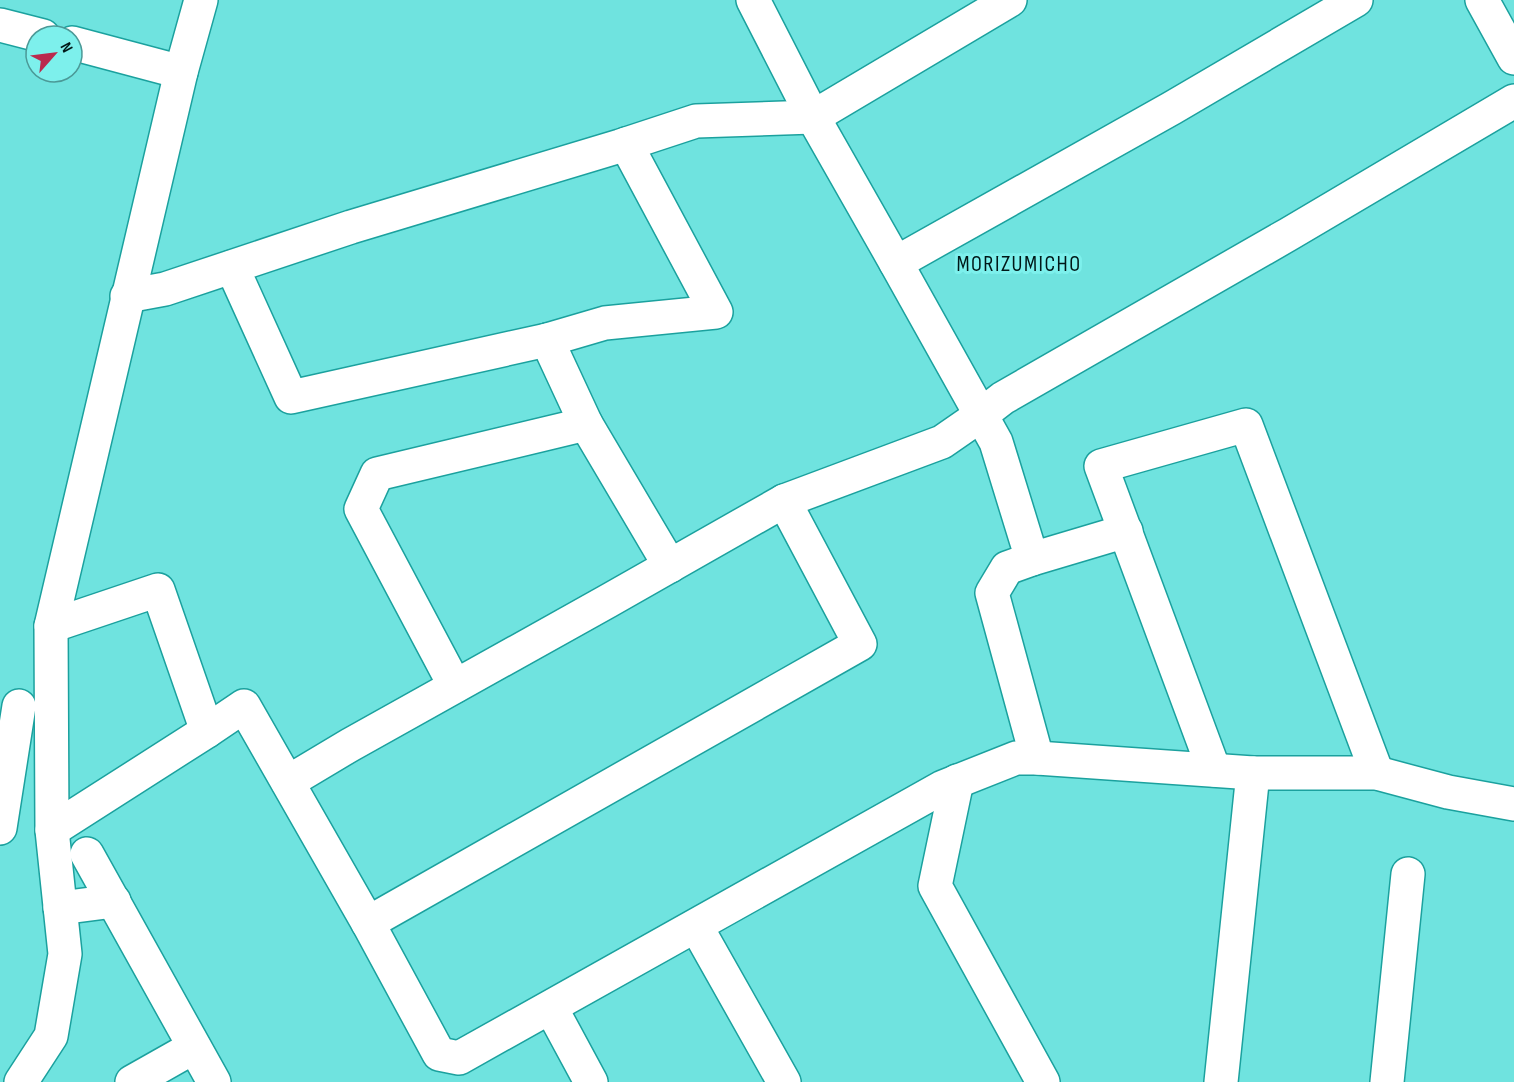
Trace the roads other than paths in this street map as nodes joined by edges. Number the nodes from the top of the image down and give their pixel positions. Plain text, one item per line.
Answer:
1 (201, 0) edge
2 (753, 0) edge
3 (1010, 0) edge
4 (1356, 0) edge
5 (1482, 0) edge
6 (0, 25) edge
7 (24, 31) edge
8 (84, 47) edge
9 (1514, 58) edge
10 (180, 72) junction
11 (1514, 101) edge
12 (813, 117) junction
13 (626, 144) junction
14 (896, 263) junction
15 (232, 267) junction
16 (127, 296) junction
17 (547, 340) junction
18 (981, 415) junction
19 (586, 424) junction
20 (784, 501) junction
21 (1126, 531) junction
22 (1032, 560) junction
23 (670, 566) junction
24 (51, 626) junction
25 (455, 686) junction
26 (19, 706) dead end
27 (207, 731) junction
28 (1037, 758) junction
29 (1214, 770) junction
30 (1252, 773) junction
31 (1377, 773) junction
32 (957, 781) junction
33 (288, 782) junction
34 (1514, 804) edge
35 (0, 828) edge
36 (52, 830) junction
37 (87, 854) dead end
38 (1408, 874) dead end
39 (114, 901) junction
40 (60, 908) junction
41 (368, 923) junction
42 (696, 926) junction
43 (551, 1008) junction
44 (194, 1047) junction
45 (21, 1082) edge
46 (132, 1082) edge
47 (214, 1082) edge
48 (591, 1082) edge
49 (784, 1082) edge
50 (1043, 1082) edge
51 (1221, 1082) edge
52 (1387, 1082) edge

1 - 10 street
2 - 12 street
3 - 12 street
4 - 14 street
5 - 9 street
6 - 7 street
8 - 10 street
10 - 16 street
11 - 18 street
12 - 13 street
12 - 14 street
13 - 15 street
13 - 17 street
14 - 18 street
15 - 16 street
15 - 17 street
16 - 24 street
17 - 19 street
18 - 20 street
18 - 22 street
19 - 23 street
19 - 25 street
20 - 23 street
20 - 41 street
21 - 22 street
21 - 29 street
21 - 31 street
22 - 28 street
23 - 25 street
24 - 27 street
24 - 36 street
25 - 33 street
26 - 35 street
27 - 33 street
27 - 36 street
28 - 29 street
28 - 32 street
29 - 30 street
30 - 31 street
30 - 51 street
31 - 34 street
32 - 42 street
32 - 50 street
33 - 41 street
36 - 40 street
37 - 39 street
38 - 52 street
39 - 40 street
39 - 44 street
40 - 45 street
41 - 43 street
42 - 43 street
42 - 49 street
43 - 48 street
44 - 46 street
44 - 47 street

